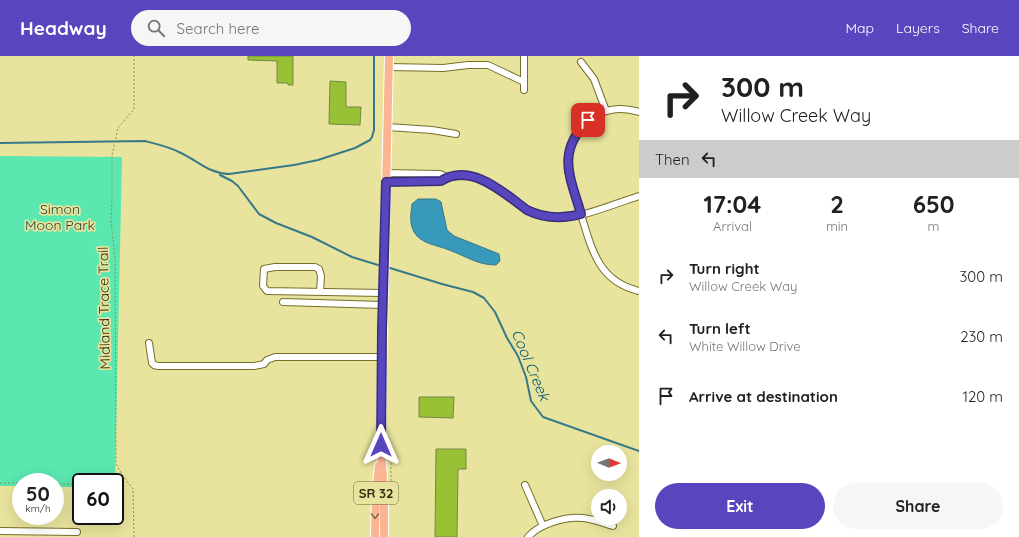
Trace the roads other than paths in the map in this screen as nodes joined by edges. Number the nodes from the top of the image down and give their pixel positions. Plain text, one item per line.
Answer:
1 (389, 56) edge
2 (524, 56) edge
3 (581, 62) dead end
4 (388, 67) junction
5 (524, 82) junction
6 (524, 90) dead end
7 (606, 111) junction
8 (639, 112) edge
9 (387, 127) junction
10 (456, 134) dead end
11 (386, 173) junction
12 (447, 177) junction
13 (386, 182) junction
14 (639, 196) edge
15 (581, 214) junction
16 (639, 291) edge
17 (320, 292) junction
18 (383, 293) junction
19 (283, 302) dead end
20 (383, 305) junction
21 (148, 343) dead end
22 (382, 357) junction
23 (381, 450) junction
24 (525, 485) dead end
25 (543, 526) junction
26 (613, 526) dead end
27 (0, 531) edge
28 (78, 532) dead end
29 (375, 537) edge
30 (384, 537) edge
31 (528, 537) edge

1 - 4 main road, SR 32
2 - 5 street
3 - 7 street
4 - 5 street
4 - 9 main road, SR 32
5 - 6 street
7 - 8 street
7 - 15 street
9 - 10 street
9 - 11 main road, SR 32
11 - 12 street
11 - 13 main road, SR 32
12 - 13 street
12 - 15 street
13 - 18 main road, SR 32
14 - 15 street
15 - 16 street
17 - 17 street
17 - 18 street
18 - 20 main road, SR 32
19 - 20 street
20 - 22 main road, SR 32
21 - 22 street
22 - 23 main road, SR 32
23 -> 29 main road, SR 32
23 - 30 main road, SR 32
24 - 25 street
25 - 26 street
25 - 31 street
27 - 28 street

